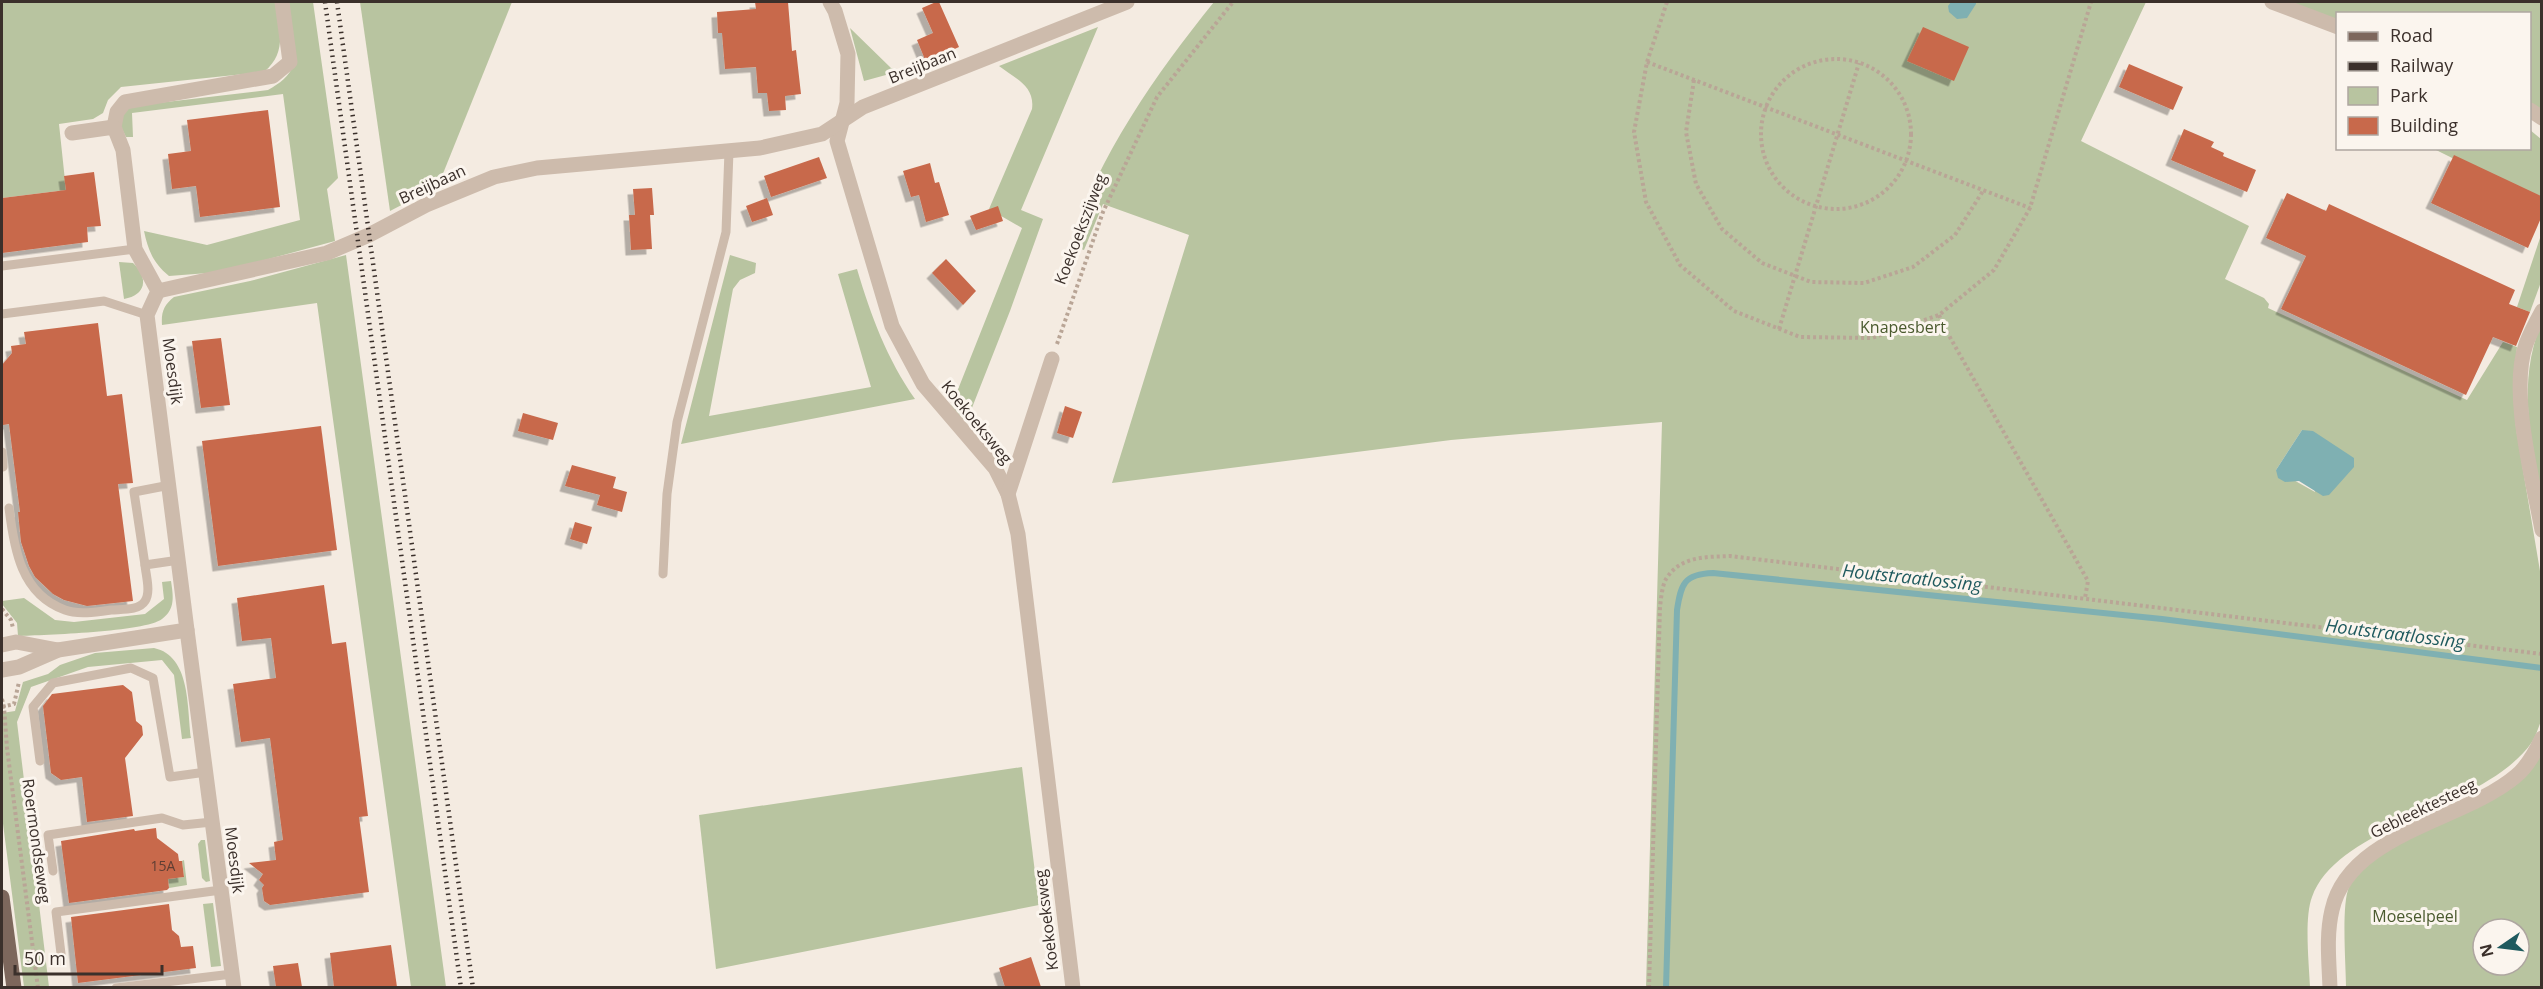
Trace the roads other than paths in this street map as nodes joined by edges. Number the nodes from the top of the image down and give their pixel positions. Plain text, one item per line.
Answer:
1 (282, 2) edge
2 (830, 2) edge
3 (1127, 2) edge
4 (2272, 2) edge
5 (2336, 27) edge
6 (842, 122) junction
7 (114, 127) junction
8 (72, 133) dead end
9 (729, 151) junction
10 (135, 249) junction
11 (2, 266) edge
12 (158, 291) junction
13 (2541, 311) edge
14 (2, 314) edge
15 (147, 315) junction
16 (1052, 358) road end
17 (2, 452) edge
18 (3, 467) dead end
19 (170, 485) junction
20 (1008, 494) junction
21 (9, 508) dead end
22 (2541, 530) edge
23 (179, 560) junction
24 (145, 565) junction
25 (663, 574) dead end
26 (187, 630) junction
27 (2, 645) edge
28 (58, 650) junction
29 (2, 670) edge
30 (2541, 738) edge
31 (40, 761) dead end
32 (206, 772) junction
33 (212, 822) junction
34 (53, 871) dead end
35 (221, 890) junction
36 (2, 897) edge
37 (62, 962) dead end
38 (233, 981) edge
39 (14, 987) edge
40 (116, 987) edge
41 (1073, 987) edge
42 (2330, 987) edge

1 - 7 street
2 - 6 street, Koekoeksweg
3 - 6 street, Breijbaan
4 - 5 street
6 - 9 street, Breijbaan
6 - 20 street, Koekoeksweg
7 - 8 street
7 - 10 street
9 - 12 street, Breijbaan
9 - 25 lane
10 - 11 lane
10 - 12 street
12 - 15 street
13 - 22 street
14 - 15 lane
15 - 19 street, Moesdijk
16 - 20 street
17 - 18 lane
19 - 23 street, Moesdijk
19 - 24 lane
20 - 41 street, Koekoeksweg
21 - 24 lane
23 - 24 lane
23 - 26 street, Moesdijk
26 - 28 street
26 - 32 street, Moesdijk
27 - 28 street
28 - 29 street
30 - 42 street, Gebleektesteeg
31 - 32 lane
32 - 33 street, Moesdijk
33 - 34 lane
33 - 35 street, Moesdijk
35 - 37 lane
35 - 38 street, Moesdijk
36 - 39 main road
38 - 40 lane

